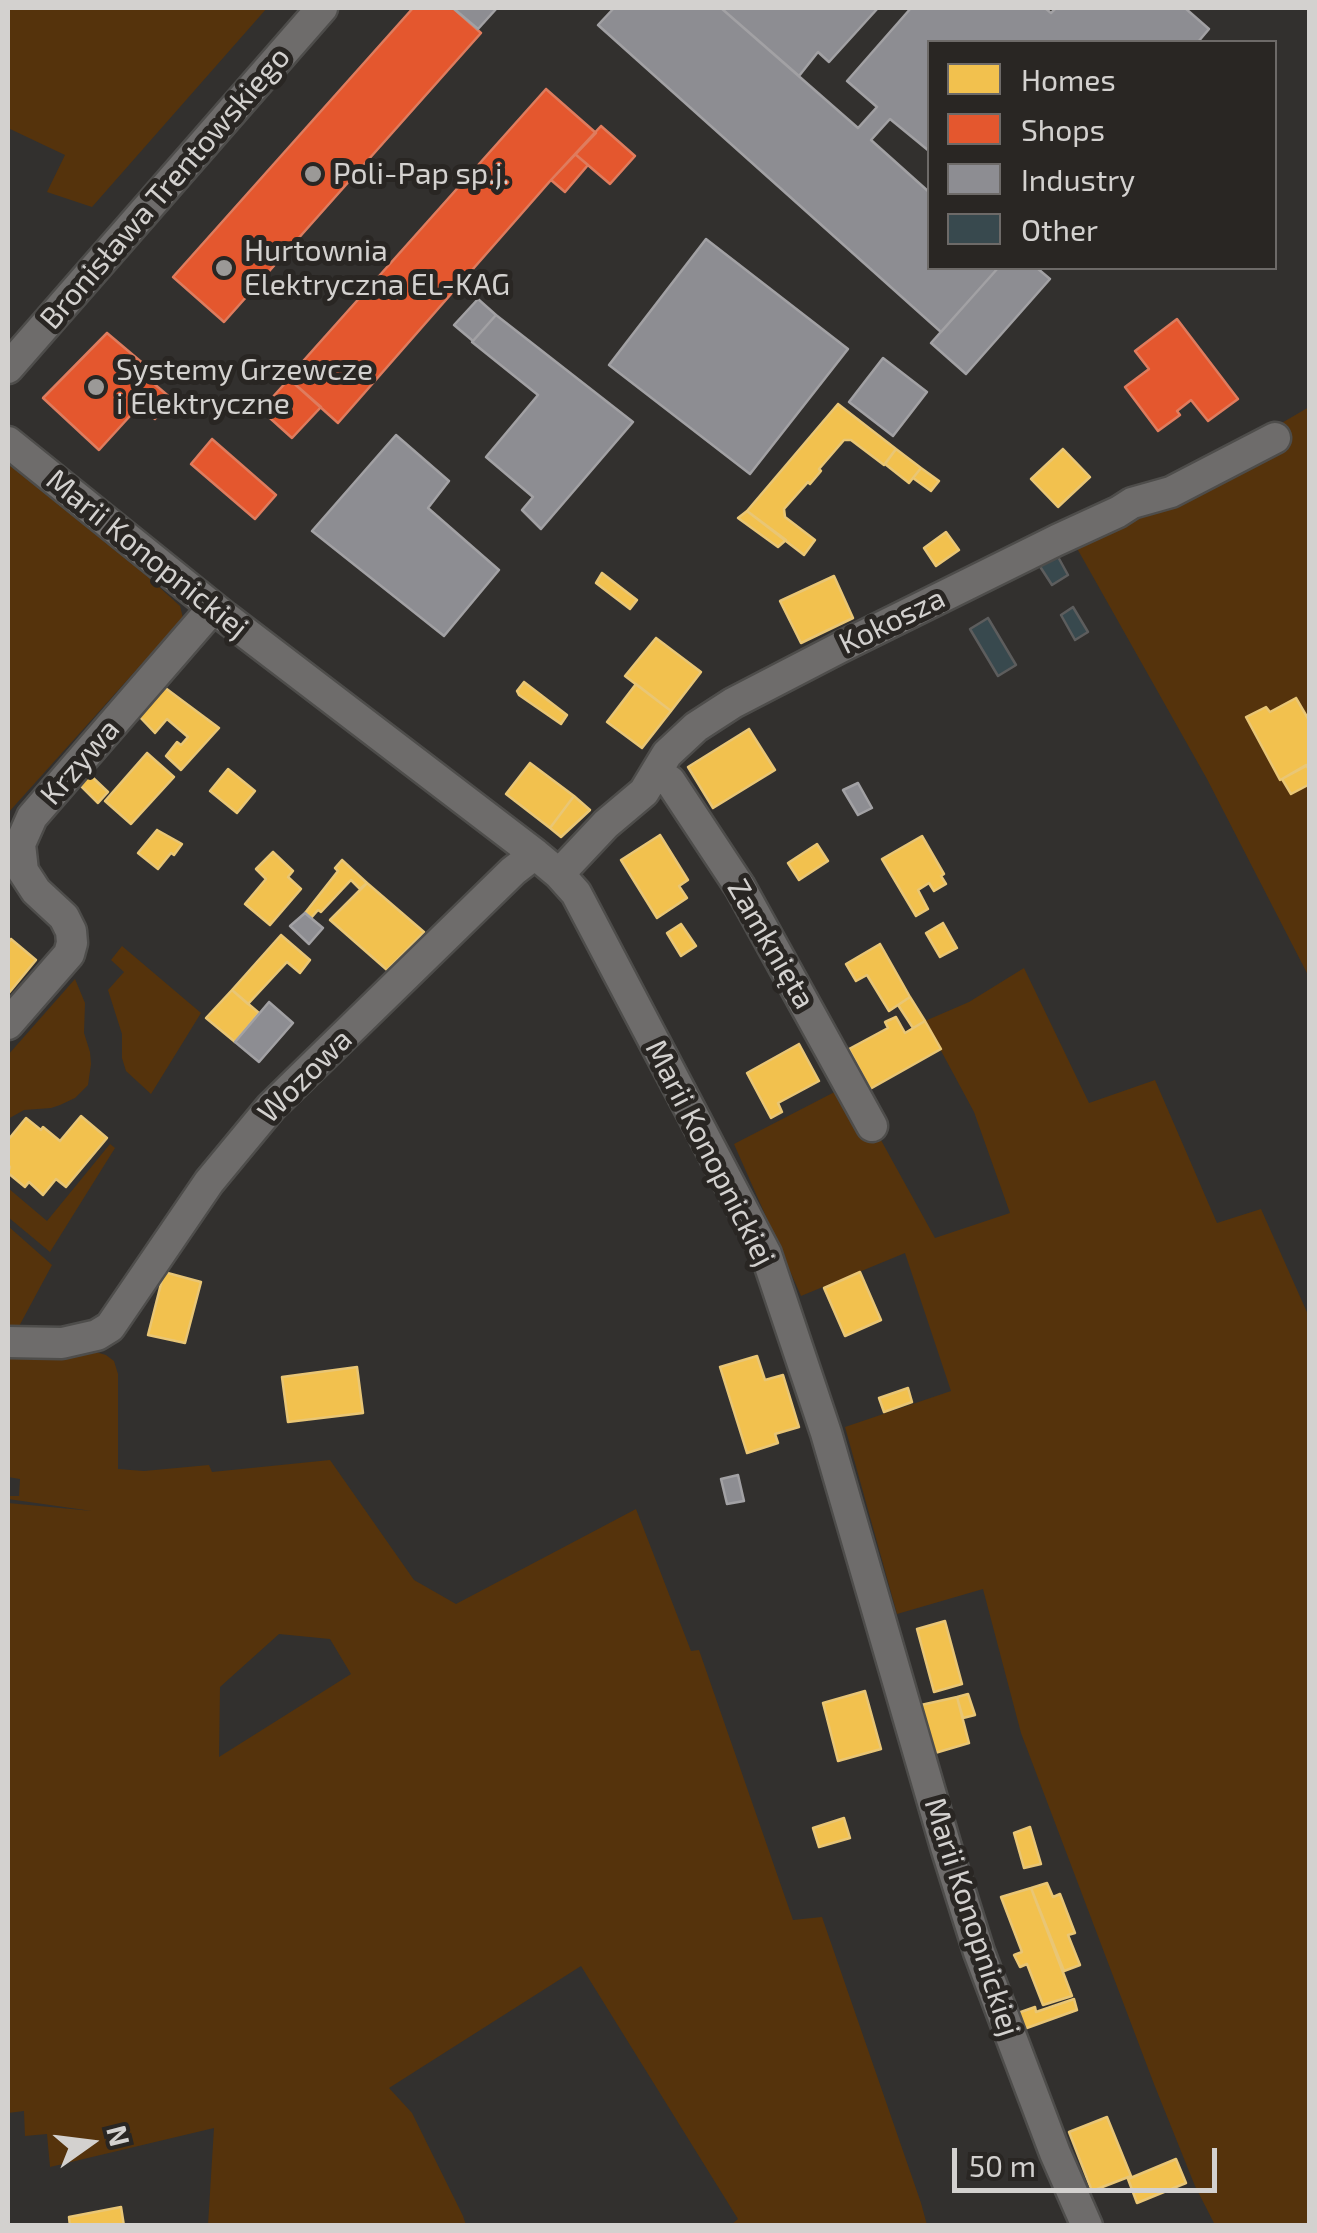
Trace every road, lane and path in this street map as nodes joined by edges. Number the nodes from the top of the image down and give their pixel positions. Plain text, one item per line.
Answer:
1 (322, 8) edge
2 (8, 368) edge
3 (1275, 438) dead end
4 (8, 442) edge
5 (214, 608) junction
6 (657, 773) junction
7 (547, 864) junction
8 (8, 1024) edge
9 (872, 1126) dead end
10 (8, 1342) edge
11 (1086, 2226) edge

1 - 2 street, Bronisława Trentowskiego
3 - 6 street, Kokosza
4 - 5 street, Marii Konopnickiej
5 - 7 street, Marii Konopnickiej
5 - 8 street, Krzywa
6 - 7 street, Kokosza
6 - 9 street, Zamknięta
7 - 10 street, Wozowa
7 - 11 street, Marii Konopnickiej

